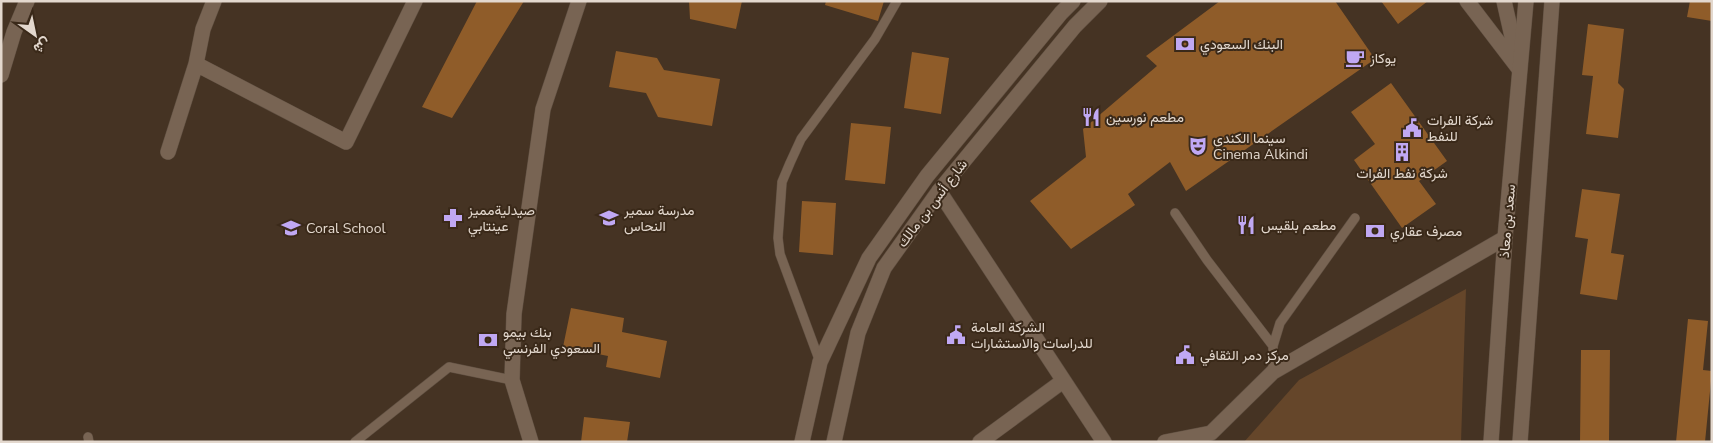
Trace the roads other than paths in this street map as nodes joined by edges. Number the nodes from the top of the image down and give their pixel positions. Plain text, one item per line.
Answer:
1 (27, 1) edge
2 (214, 1) edge
3 (415, 1) edge
4 (578, 1) edge
5 (897, 1) edge
6 (1073, 1) edge
7 (1100, 1) edge
8 (1466, 1) edge
9 (1504, 1) edge
10 (1526, 1) edge
11 (1552, 1) edge
12 (196, 64) junction
13 (1519, 69) junction
14 (1, 75) edge
15 (168, 152) dead end
16 (939, 191) junction
17 (1175, 213) dead end
18 (1355, 218) dead end
19 (1505, 238) junction
20 (1273, 346) junction
21 (820, 362) junction
22 (1272, 372) junction
23 (512, 380) junction
24 (1063, 381) junction
25 (354, 442) edge
26 (531, 442) edge
27 (802, 442) edge
28 (834, 442) edge
29 (980, 442) edge
30 (1104, 442) edge
31 (1165, 442) edge
32 (1491, 442) edge
33 (1520, 442) edge

1 - 14 street
2 - 12 street
3 - 12 street
4 - 23 street
5 - 21 lane
6 - 21 street, شارع أنس بن مالك
7 - 16 street, شارع أنس بن مالك
8 - 13 street
9 - 13 street
10 - 13 street, سعد بن معاذ
11 - 33 street, سعد بن معاذ
12 - 15 street
13 - 19 street, سعد بن معاذ
16 - 24 street
16 - 28 street, شارع أنس بن مالك
17 - 20 lane
18 - 20 lane
19 - 22 street
19 - 32 street, سعد بن معاذ
20 - 22 lane
21 - 27 street, شارع أنس بن مالك
22 - 31 street
23 - 25 lane
23 - 26 street
24 - 29 street
24 - 30 street

